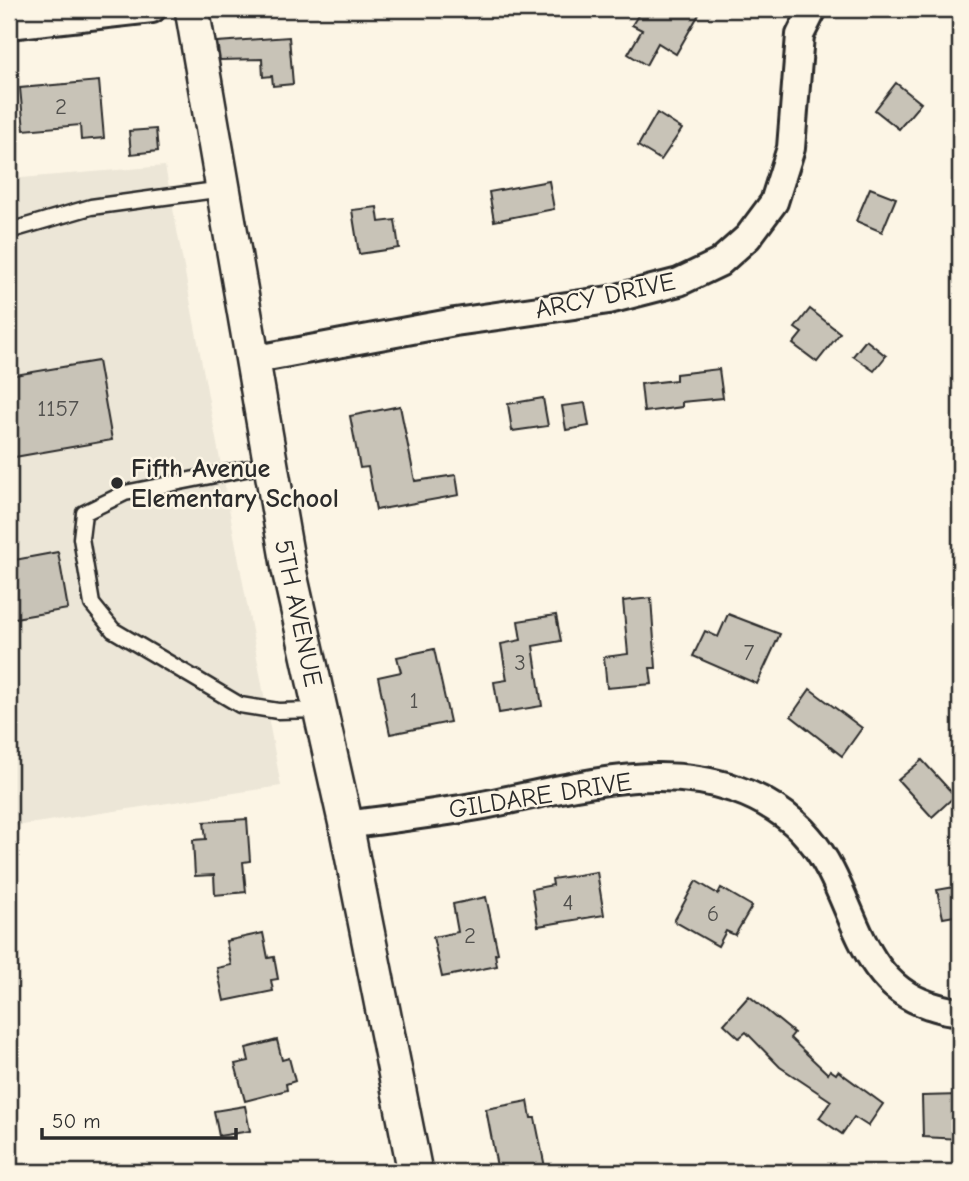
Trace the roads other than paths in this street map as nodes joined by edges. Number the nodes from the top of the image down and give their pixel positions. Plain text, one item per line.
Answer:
1 (152, 9) edge
2 (192, 9) edge
3 (813, 9) edge
4 (9, 25) edge
5 (223, 189) junction
6 (9, 231) edge
7 (251, 360) junction
8 (270, 464) junction
9 (320, 710) junction
10 (346, 825) junction
11 (960, 1012) edge
12 (415, 1172) edge

1 - 4 street
2 - 5 street, 5TH AVENUE
3 - 7 street, ARCY DRIVE
5 - 6 lane
5 - 7 street, 5TH AVENUE
7 - 8 street, 5TH AVENUE
8 - 9 street, 5TH AVENUE
8 - 9 lane
9 - 10 street, 5TH AVENUE
10 - 11 street, GILDARE DRIVE
10 - 12 street, 5TH AVENUE

